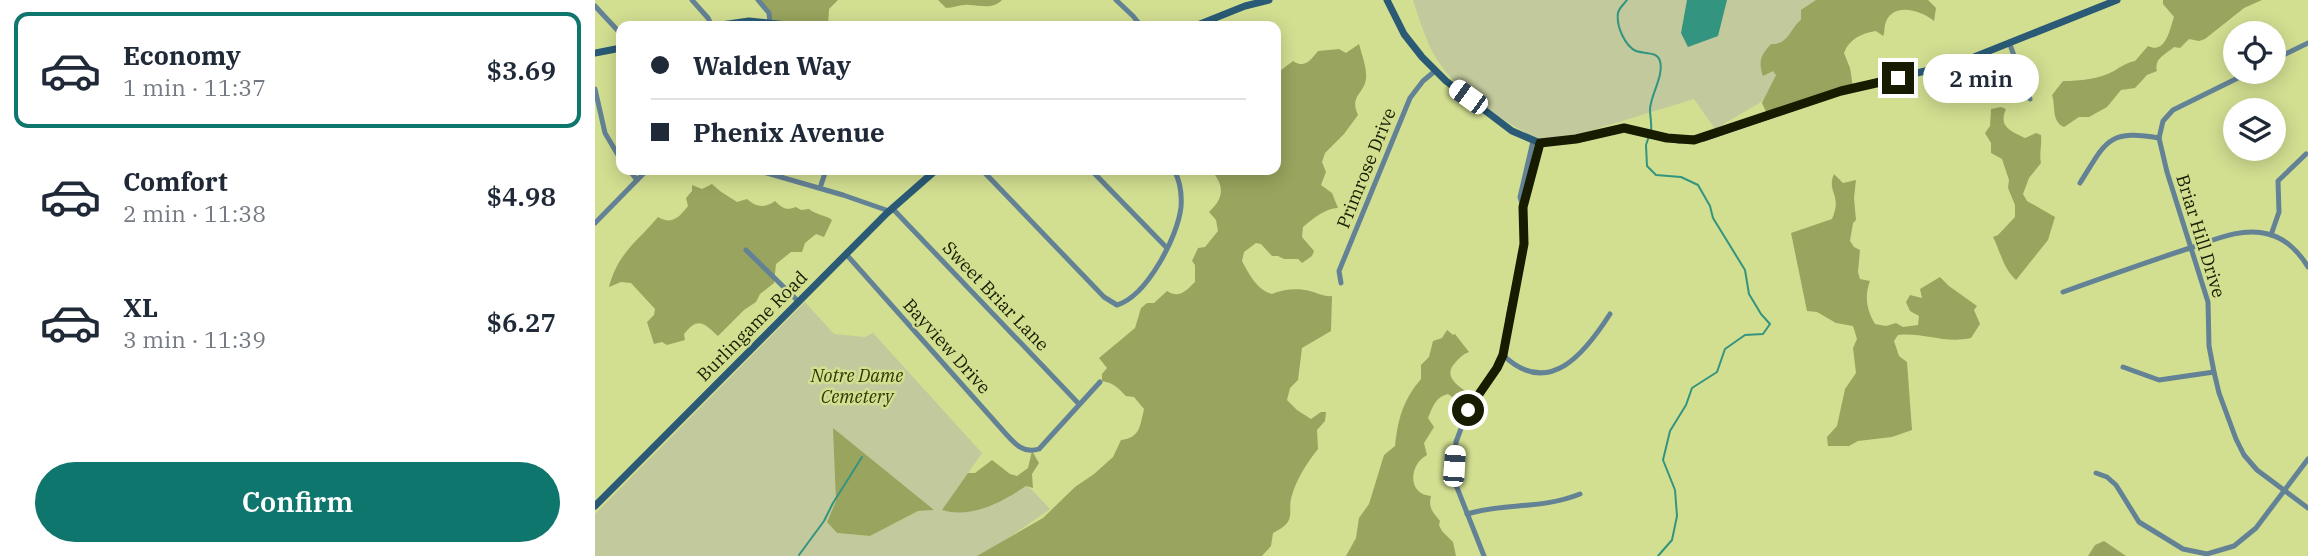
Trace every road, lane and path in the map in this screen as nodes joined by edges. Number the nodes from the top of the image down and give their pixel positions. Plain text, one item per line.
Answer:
1 (692, 0) edge
2 (758, 0) edge
3 (1116, 0) edge
4 (1269, 0) edge
5 (1387, 0) edge
6 (2113, 1) edge
7 (763, 5) junction
8 (595, 6) edge
9 (710, 21) edge
10 (760, 21) edge
11 (770, 21) edge
12 (1137, 21) edge
13 (1208, 21) edge
14 (616, 29) edge
15 (2010, 42) junction
16 (2308, 43) edge
17 (616, 49) edge
18 (595, 53) edge
19 (2286, 54) edge
20 (1435, 71) junction
21 (2226, 84) edge
22 (595, 89) edge
23 (2030, 99) dead end
24 (597, 115) edge
25 (2159, 138) junction
26 (1537, 142) junction
27 (616, 152) edge
28 (2306, 154) dead end
29 (633, 175) edge
30 (642, 175) edge
31 (774, 175) edge
32 (824, 175) edge
33 (930, 175) edge
34 (987, 175) edge
35 (1096, 175) edge
36 (1176, 175) edge
37 (637, 180) junction
38 (2080, 183) dead end
39 (820, 188) junction
40 (890, 210) junction
41 (595, 223) edge
42 (2271, 235) junction
43 (1166, 247) junction
44 (2189, 248) junction
45 (746, 250) dead end
46 (846, 254) junction
47 (2308, 267) edge
48 (1341, 284) dead end
49 (2063, 292) dead end
50 (799, 302) junction
51 (1610, 314) dead end
52 (1503, 355) junction
53 (2123, 368) dead end
54 (2214, 372) junction
55 (1100, 382) dead end
56 (1079, 404) junction
57 (2308, 459) edge
58 (2096, 473) dead end
59 (2285, 491) junction
60 (1580, 494) dead end
61 (595, 506) edge
62 (2308, 508) edge
63 (1467, 514) junction
64 (1484, 556) edge

1 - 9 street
2 - 7 street
3 - 12 street
4 - 13 main road
5 - 20 main road
6 - 15 main road
7 - 10 street
7 - 11 street
8 - 14 street
15 - 23 street
15 - 26 main road
16 - 19 street
17 - 18 main road
20 - 26 main road
20 - 48 street, Primrose Drive
21 - 25 street
22 - 24 street
24 - 27 street
25 - 38 street
25 - 44 street, Briar Hill Drive
26 - 52 street
28 - 42 street
29 - 37 street
30 - 37 street
31 - 39 street
32 - 39 street
33 - 40 main road, Burlingame Road
34 - 43 street
35 - 43 street
36 - 43 street
37 - 41 street
39 - 40 street
40 - 46 main road, Burlingame Road
40 - 56 street, Sweet Briar Lane
42 - 44 street
42 - 47 street
44 - 49 street
44 - 54 street, Briar Hill Drive
45 - 50 street
46 - 50 main road, Burlingame Road
46 - 56 street, Bayview Drive
50 - 61 main road, Burlingame Road
51 - 52 street
52 - 63 street
53 - 54 street
54 - 59 street, Briar Hill Drive
55 - 56 street
57 - 59 street
58 - 59 street
59 - 62 street, Briar Hill Drive
60 - 63 street
63 - 64 street

